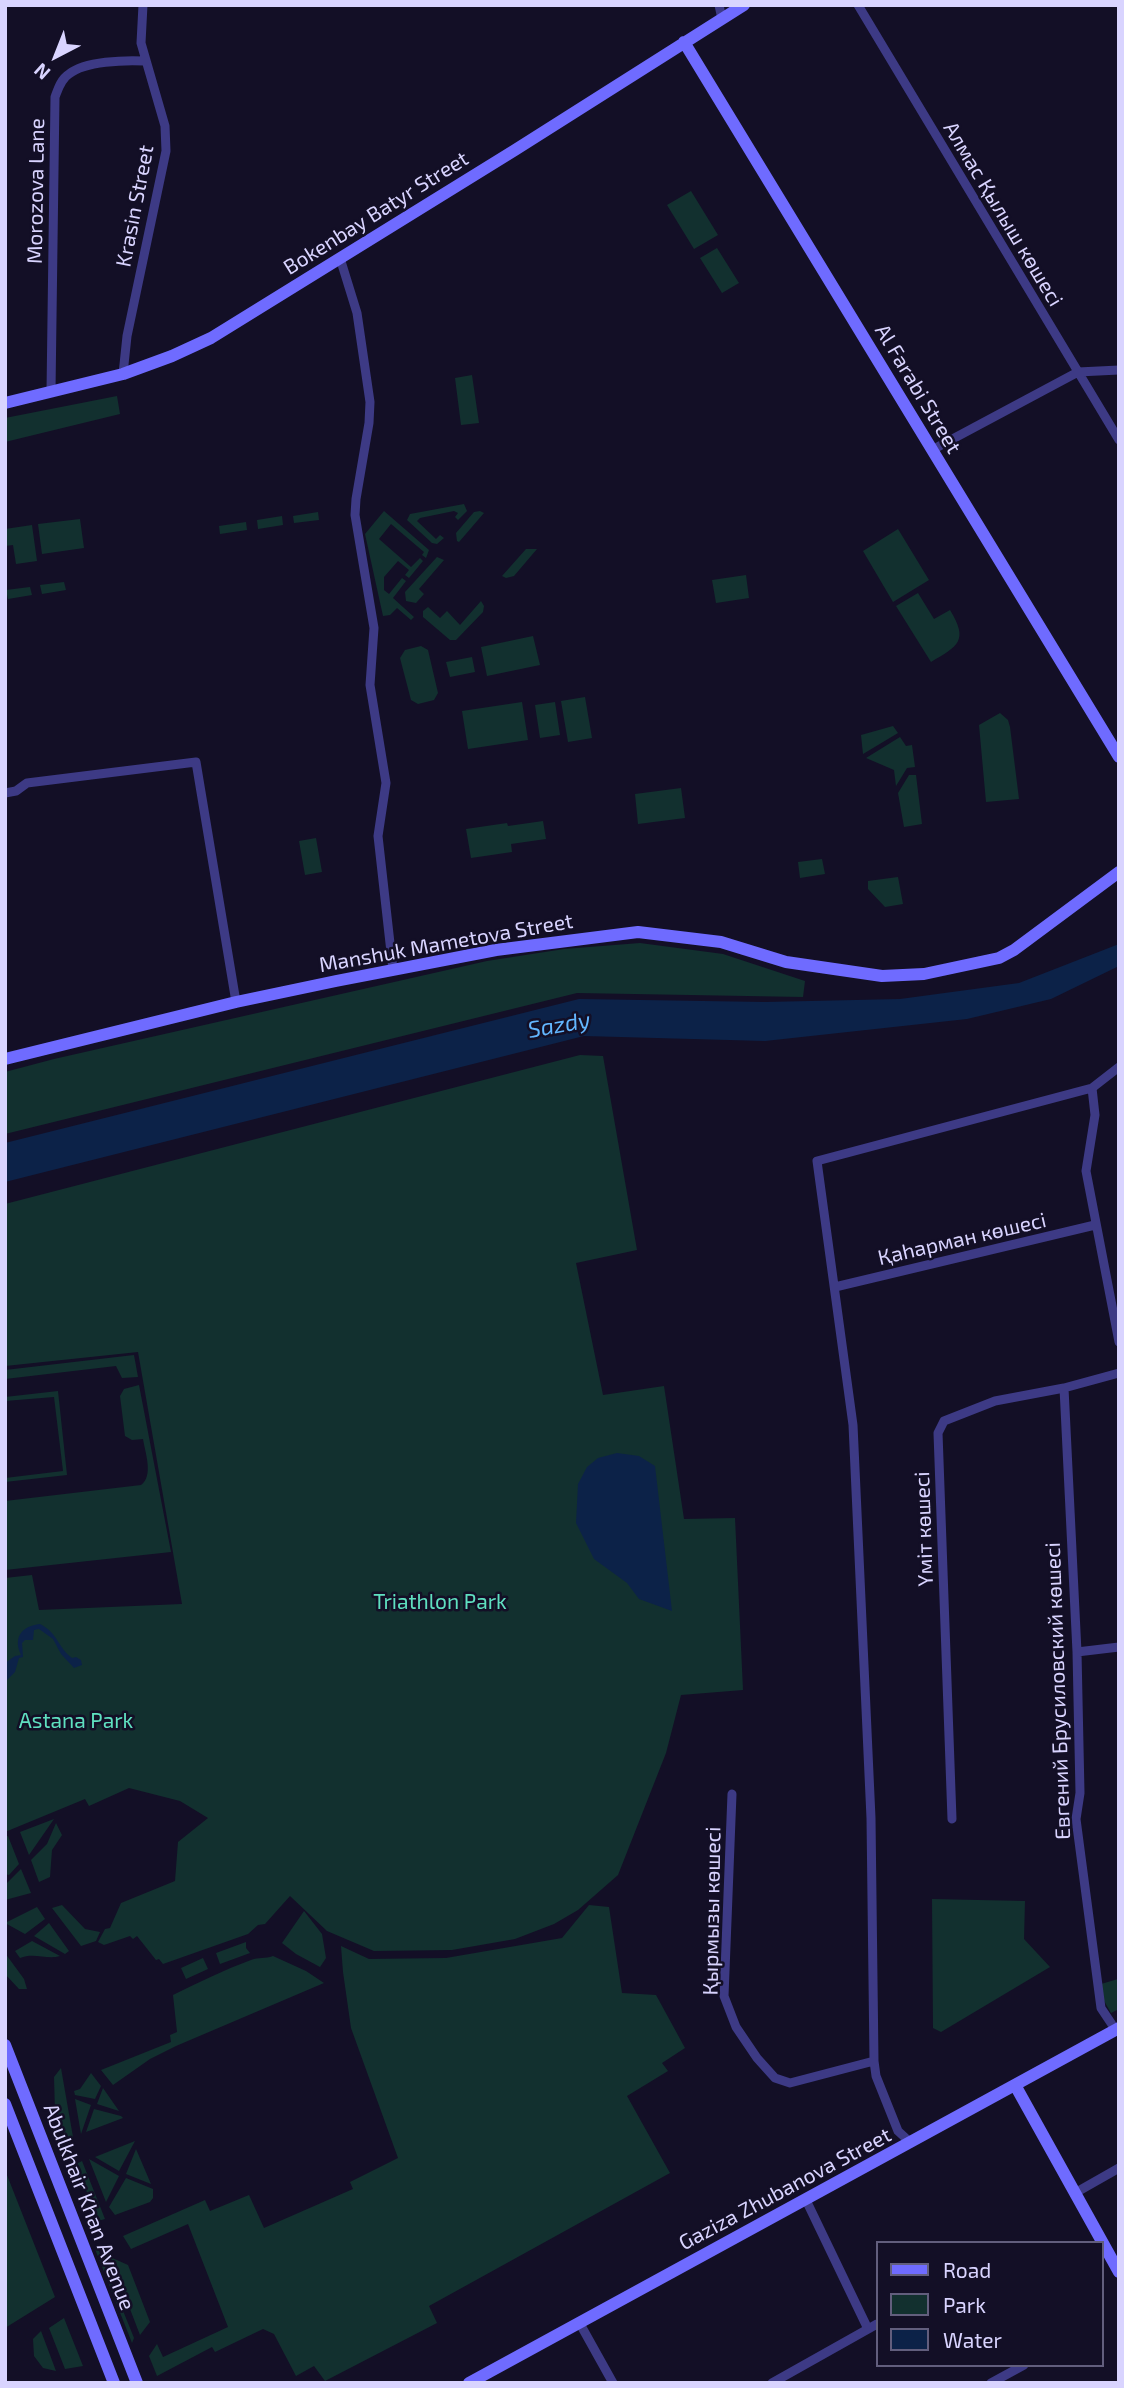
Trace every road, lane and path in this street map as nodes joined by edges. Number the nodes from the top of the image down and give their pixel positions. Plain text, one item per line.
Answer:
1 (143, 5) edge
2 (719, 5) edge
3 (744, 5) edge
4 (858, 5) edge
5 (722, 19) junction
6 (684, 42) junction
7 (145, 61) junction
8 (340, 258) junction
9 (1119, 370) edge
10 (1078, 372) junction
11 (123, 374) junction
12 (51, 391) junction
13 (5, 403) edge
14 (1119, 440) edge
15 (932, 450) junction
16 (1119, 757) edge
17 (5, 793) edge
18 (1119, 872) edge
19 (393, 970) junction
20 (236, 1002) junction
21 (5, 1059) edge
22 (1119, 1067) edge
23 (1093, 1088) junction
24 (1095, 1226) junction
25 (835, 1286) junction
26 (1119, 1342) edge
27 (1119, 1373) edge
28 (1064, 1388) junction
29 (1119, 1647) edge
30 (1077, 1652) junction
31 (732, 1794) dead end
32 (952, 1819) dead end
33 (1117, 2028) edge
34 (5, 2045) edge
35 (874, 2061) junction
36 (1015, 2085) junction
37 (5, 2104) edge
38 (911, 2143) junction
39 (1119, 2168) edge
40 (1075, 2193) junction
41 (806, 2200) junction
42 (79, 2233) junction
43 (57, 2238) junction
44 (1097, 2241) edge
45 (1106, 2260) edge
46 (1119, 2272) edge
47 (102, 2292) junction
48 (81, 2300) junction
49 (579, 2322) junction
50 (876, 2325) edge
51 (868, 2329) junction
52 (1020, 2367) edge
53 (114, 2383) edge
54 (137, 2383) edge
55 (469, 2383) edge
56 (613, 2383) edge
57 (772, 2383) edge
58 (992, 2383) edge

1 - 7 street, Krasin Street
2 - 5 street
3 - 5 street, Bokenbay Batyr Street
4 - 10 street, Алмас Қылыш көшесі
5 - 6 street, Bokenbay Batyr Street
6 - 8 street, Bokenbay Batyr Street
6 - 15 street, Al Farabi Street
7 - 11 street, Krasin Street
7 - 12 street, Morozova Lane
8 - 11 street, Bokenbay Batyr Street
8 - 19 street
9 - 10 street
10 - 14 street, Алмас Қылыш көшесі
10 - 15 street
11 - 12 street, Bokenbay Batyr Street
12 - 13 street, Bokenbay Batyr Street
15 - 16 street, Al Farabi Street
17 - 20 street
18 - 19 street, Manshuk Mametova Street
19 - 20 street, Manshuk Mametova Street
20 - 21 street, Manshuk Mametova Street
22 - 23 street
23 - 24 street
23 - 25 street
24 - 25 street, Қаһарман көшесі
24 - 26 street
25 - 35 street
27 - 28 street, Үміт көшесі
28 - 30 street, Евгений Брусиловский көшесі
28 - 32 street, Үміт көшесі
29 - 30 street
30 - 33 street, Евгений Брусиловский көшесі
31 - 35 street, Қырмызы көшесі
33 - 36 street, Gaziza Zhubanova Street
34 - 42 street, Abulkhair Khan Avenue
35 - 38 street
36 - 38 street, Gaziza Zhubanova Street
36 - 40 street
37 - 43 street, Abulkhair Khan Avenue
38 - 41 street, Gaziza Zhubanova Street
39 - 40 street
40 - 44 street
41 - 49 street, Gaziza Zhubanova Street
41 - 51 street
42 - 43 street
42 - 47 street, Abulkhair Khan Avenue
43 - 48 street, Abulkhair Khan Avenue
45 - 46 street
47 - 48 street
47 - 54 street, Abulkhair Khan Avenue
48 - 53 street, Abulkhair Khan Avenue
49 - 55 street, Gaziza Zhubanova Street
49 - 56 street
50 - 51 street
51 - 57 street
52 - 58 street

